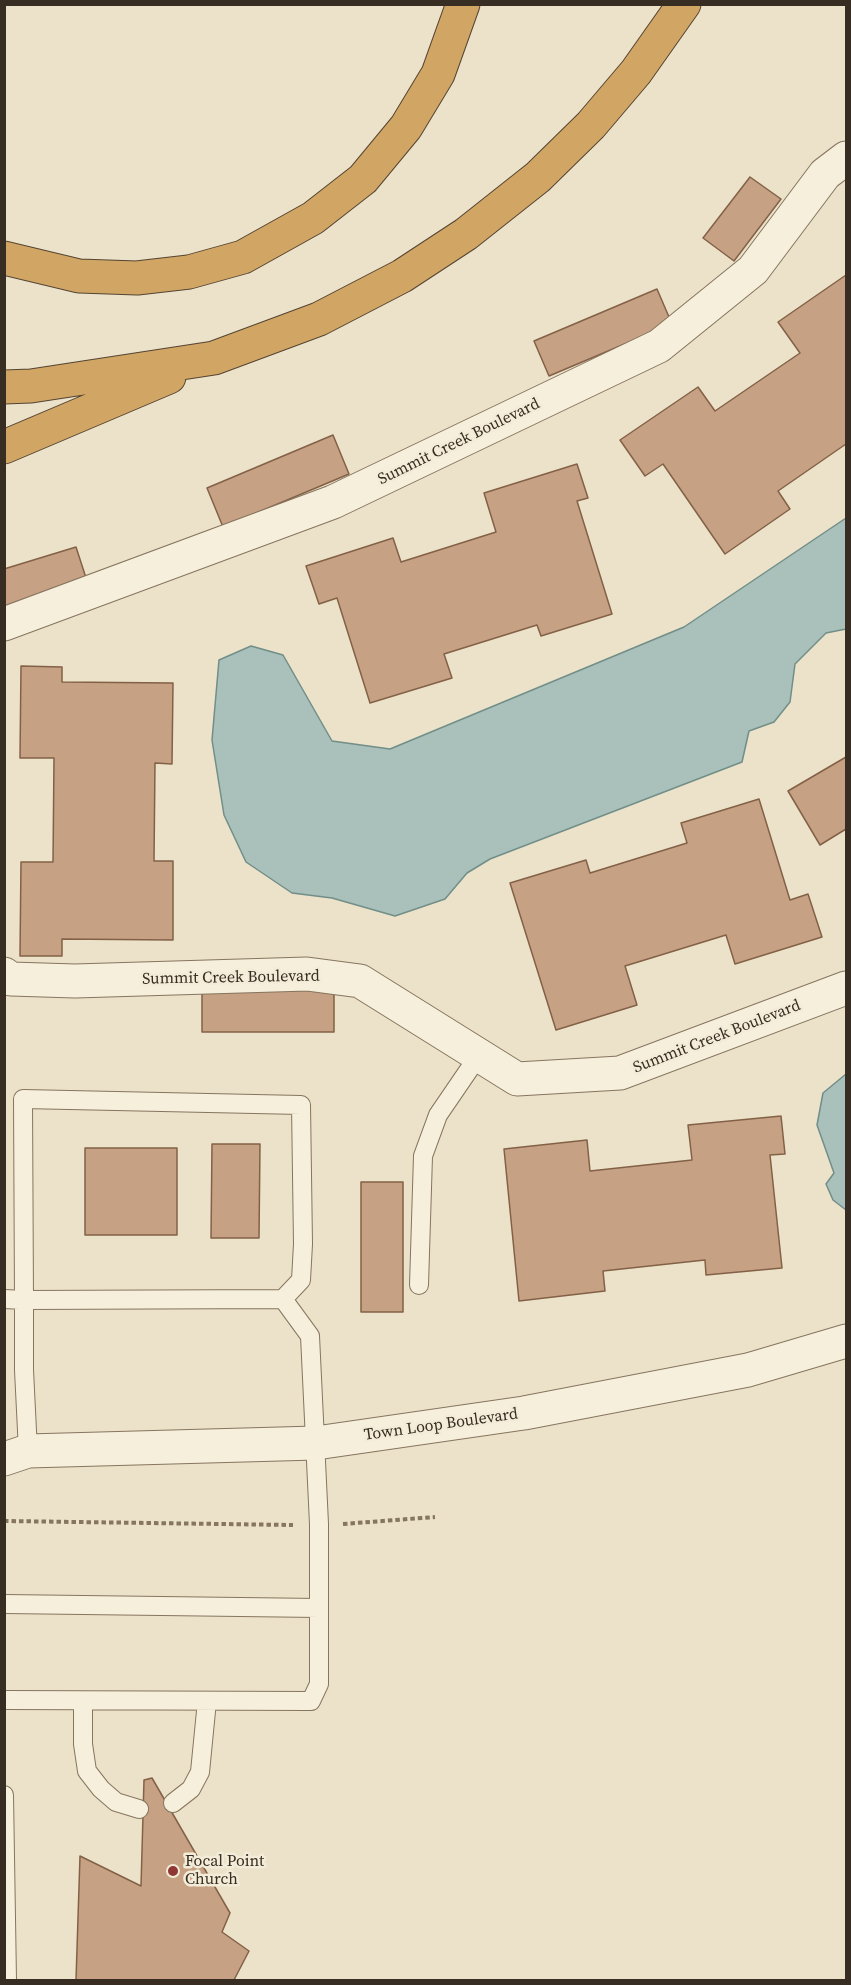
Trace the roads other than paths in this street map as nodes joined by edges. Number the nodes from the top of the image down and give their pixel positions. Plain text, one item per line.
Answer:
1 (463, 4) edge
2 (684, 4) edge
3 (846, 158) edge
4 (4, 258) edge
5 (214, 358) junction
6 (4, 387) edge
7 (4, 447) edge
8 (4, 624) edge
9 (4, 974) edge
10 (846, 988) edge
11 (479, 1055) junction
12 (14, 1099) edge
13 (419, 1285) dead end
14 (4, 1299) edge
15 (24, 1299) junction
16 (283, 1299) junction
17 (846, 1341) edge
18 (316, 1443) junction
19 (12, 1451) edge
20 (4, 1604) edge
21 (319, 1608) junction
22 (4, 1700) edge
23 (83, 1701) junction
24 (207, 1701) junction
25 (4, 1795) edge
26 (173, 1803) dead end
27 (139, 1809) dead end
28 (7, 1980) edge

1 - 4 highway
2 - 5 highway
3 - 8 street, Summit Creek Boulevard
5 - 6 highway
5 - 7 highway
9 - 11 street, Summit Creek Boulevard
10 - 11 street, Summit Creek Boulevard
11 - 13 lane
12 - 15 lane
12 - 16 lane
14 - 15 lane
15 - 16 lane
15 - 19 lane
16 - 18 lane
17 - 18 street, Town Loop Boulevard
18 - 19 street, Town Loop Boulevard
18 - 21 lane
20 - 21 lane
21 - 24 lane
22 - 23 lane
23 - 24 lane
23 - 27 lane
24 - 26 lane
25 - 28 lane

